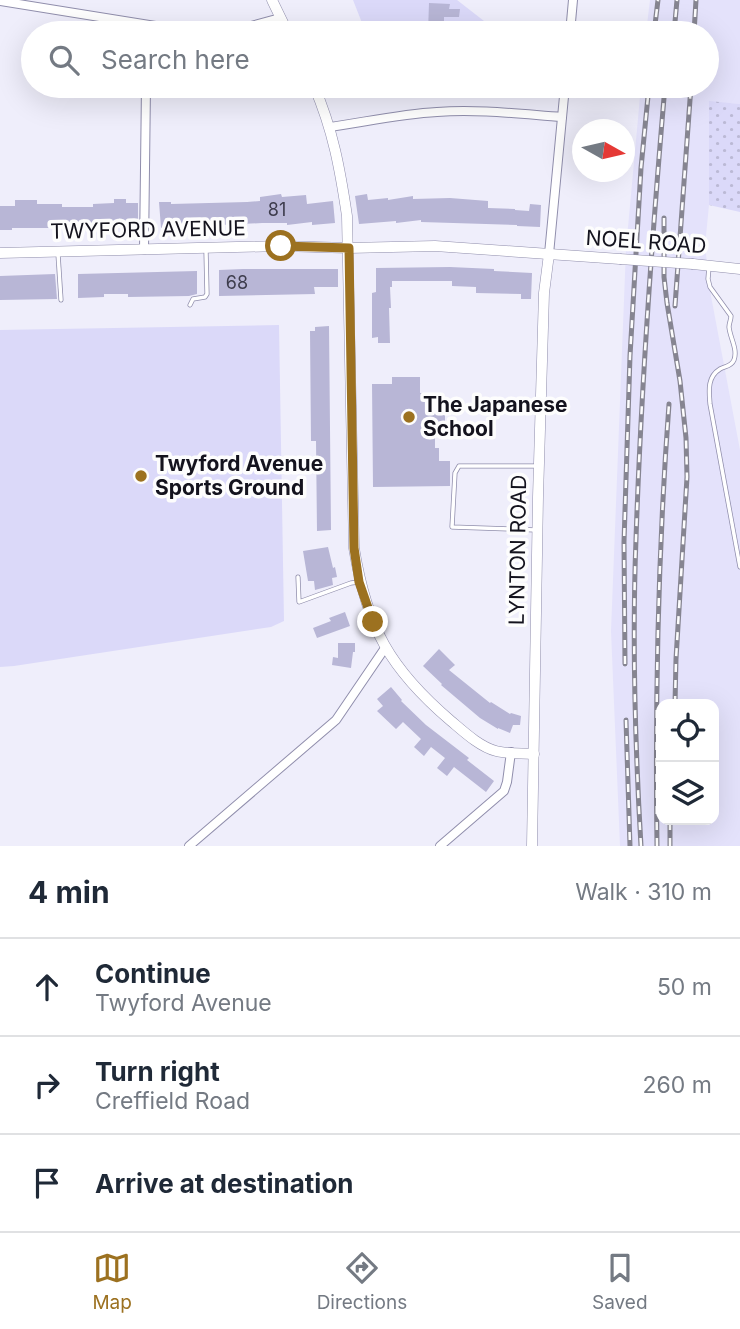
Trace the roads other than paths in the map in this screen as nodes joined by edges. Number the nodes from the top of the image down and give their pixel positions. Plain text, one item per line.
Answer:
1 (272, 0) edge
2 (573, 0) edge
3 (0, 1) edge
4 (280, 18) junction
5 (104, 21) edge
6 (269, 21) edge
7 (282, 21) edge
8 (571, 21) edge
9 (146, 98) edge
10 (319, 98) edge
11 (564, 98) edge
12 (562, 117) junction
13 (330, 127) junction
14 (206, 248) junction
15 (349, 248) junction
16 (144, 250) junction
17 (58, 252) junction
18 (0, 253) edge
19 (550, 254) junction
20 (709, 265) junction
21 (740, 269) edge
22 (61, 300) dead end
23 (190, 305) dead end
24 (538, 467) junction
25 (537, 530) junction
26 (740, 566) edge
27 (298, 578) dead end
28 (359, 582) junction
29 (385, 648) junction
30 (511, 752) junction
31 (534, 754) junction
32 (189, 846) edge
33 (440, 846) edge
34 (532, 846) edge

1 - 4 street
2 - 8 street
3 - 5 street
4 - 6 street
4 - 7 street
9 - 16 street
10 - 13 street
11 - 12 street
12 - 13 street
12 - 19 street
13 - 15 street
14 - 15 street, TWYFORD AVENUE
14 - 16 street, TWYFORD AVENUE
14 - 23 lane
15 - 19 street, TWYFORD AVENUE
15 - 28 street
16 - 17 street, TWYFORD AVENUE
17 - 18 street, TWYFORD AVENUE
17 - 22 lane
19 - 20 street, NOEL ROAD, bridge
19 - 24 street, LYNTON ROAD
20 - 21 street, NOEL ROAD
20 - 26 lane
24 - 25 street, LYNTON ROAD
24 - 25 lane
25 - 31 street, LYNTON ROAD
27 - 28 lane
28 - 29 street
29 - 30 street
29 - 32 street
30 - 31 street
30 - 33 street
31 - 34 street, LYNTON ROAD

